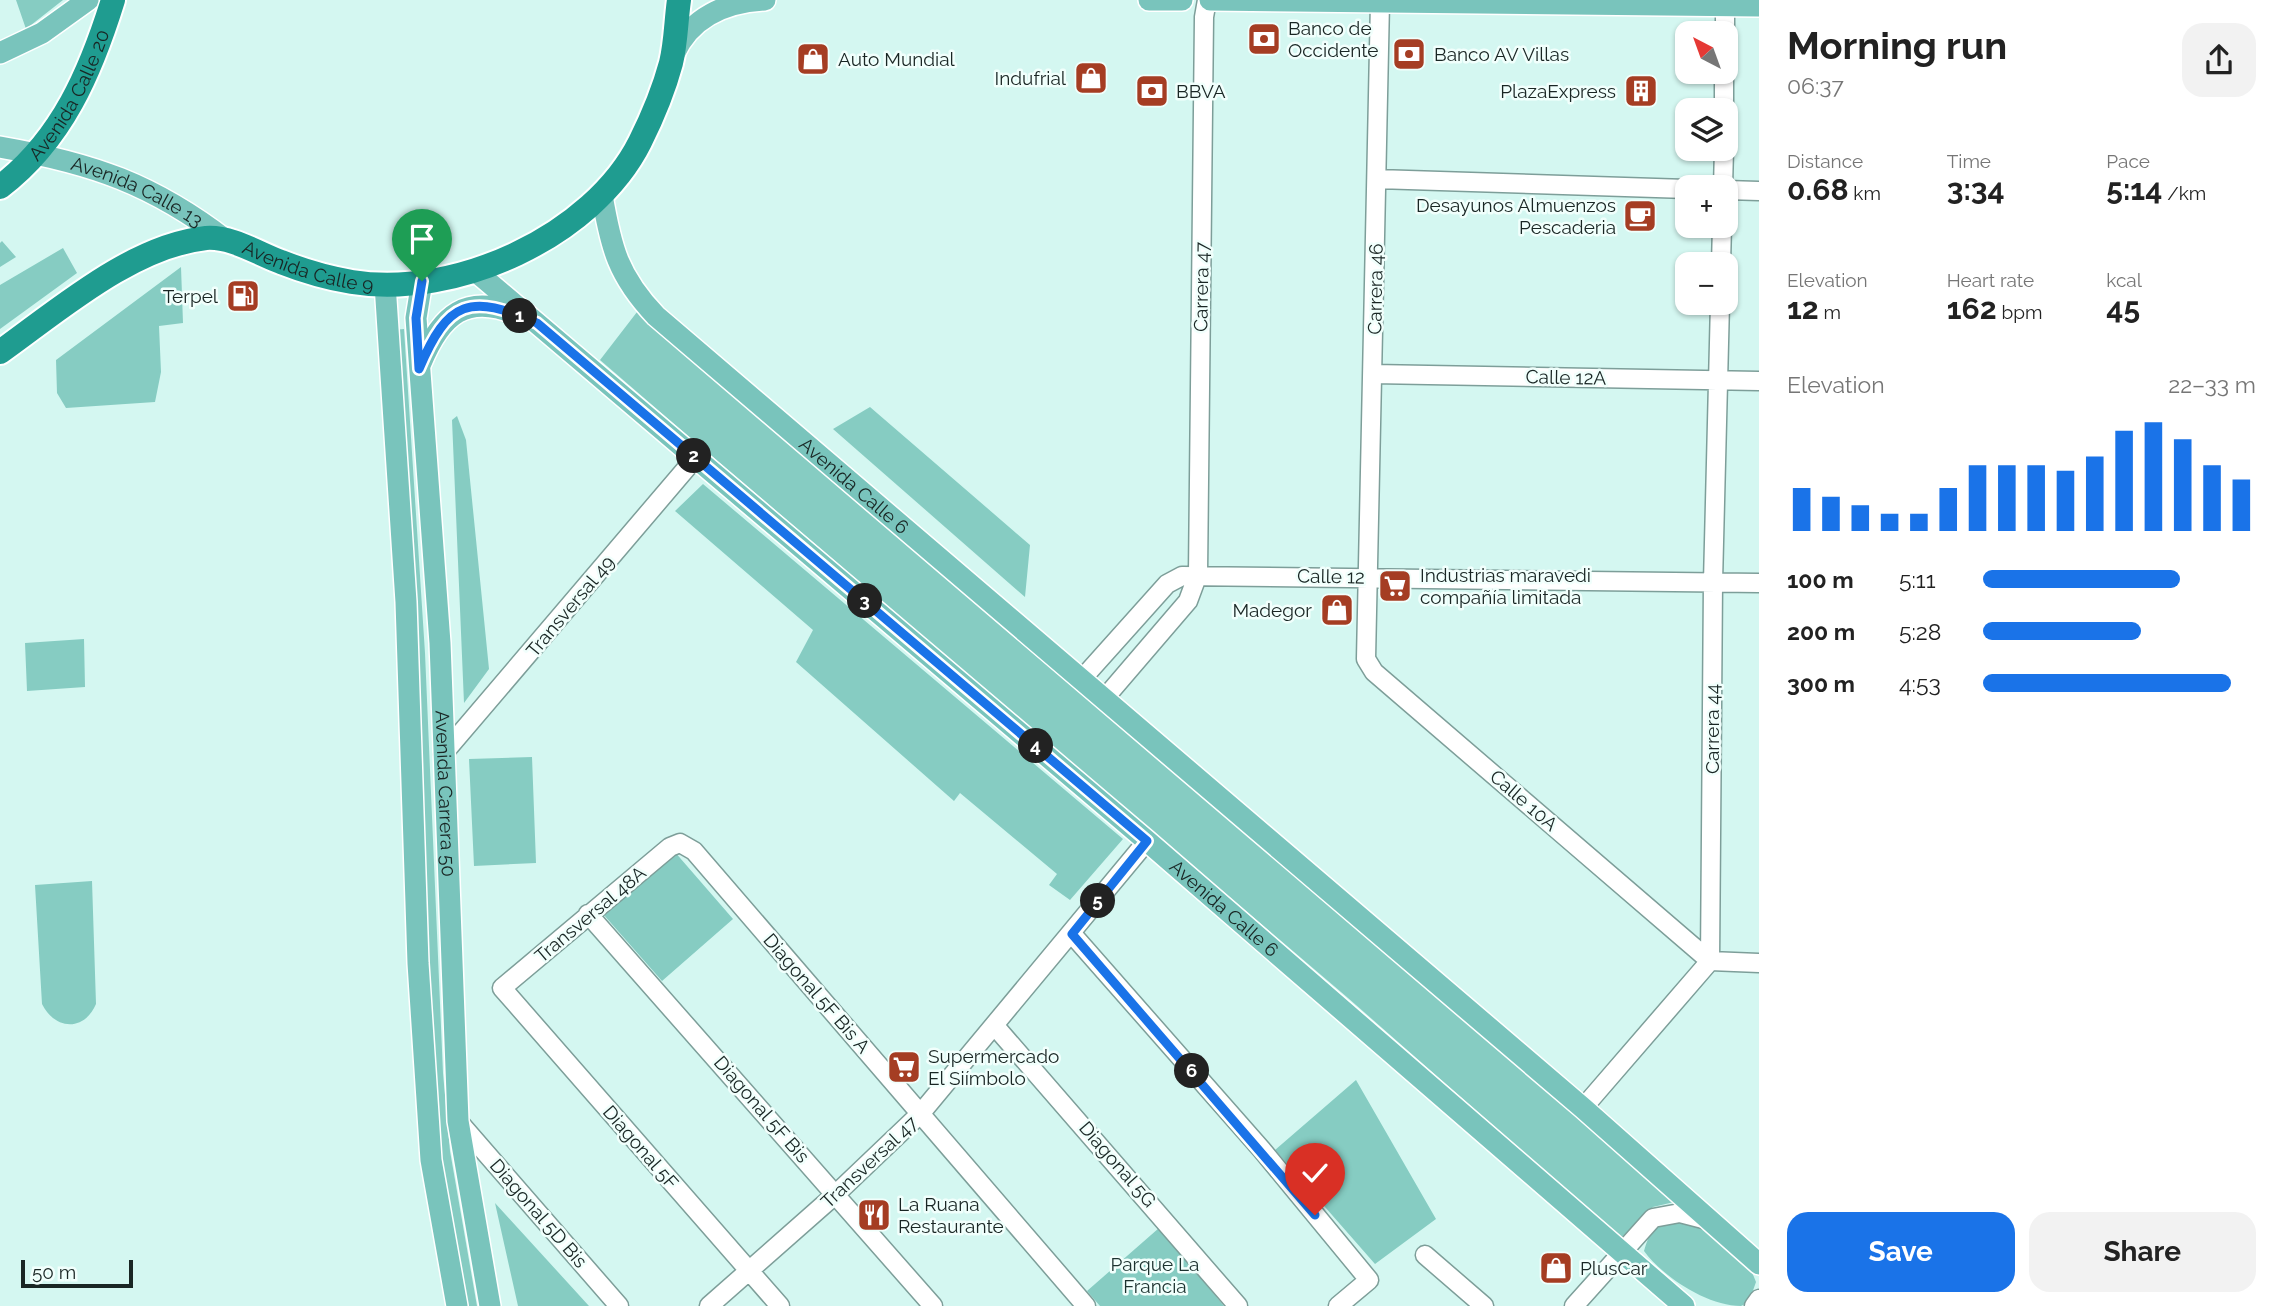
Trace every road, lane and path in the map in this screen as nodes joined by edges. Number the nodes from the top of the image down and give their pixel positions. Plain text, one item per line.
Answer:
1 (88, 0) edge
2 (114, 0) edge
3 (662, 0) edge
4 (679, 0) edge
5 (765, 0) edge
6 (1149, 0) edge
7 (1182, 0) edge
8 (1209, 0) edge
9 (1380, 2) junction
10 (1725, 6) junction
11 (1759, 6) edge
12 (1725, 21) edge
13 (0, 53) edge
14 (668, 69) junction
15 (0, 147) edge
16 (34, 153) junction
17 (1377, 180) junction
18 (5, 183) edge
19 (1675, 189) edge
20 (1738, 190) edge
21 (1759, 191) edge
22 (602, 195) junction
23 (227, 241) junction
24 (474, 270) junction
25 (422, 281) junction
26 (385, 284) junction
27 (1720, 315) edge
28 (537, 323) junction
29 (0, 352) edge
30 (419, 369) junction
31 (1374, 374) junction
32 (1718, 381) junction
33 (1759, 381) edge
34 (696, 457) junction
35 (1198, 574) junction
36 (1370, 577) junction
37 (1713, 582) junction
38 (1759, 583) edge
39 (1081, 680) junction
40 (1104, 699) junction
41 (443, 754) junction
42 (1147, 841) junction
43 (680, 844) joint
44 (588, 914) junction
45 (1072, 934) junction
46 (1710, 961) junction
47 (1759, 963) edge
48 (502, 988) joint
49 (995, 1025) junction
50 (1583, 1108) junction
51 (921, 1113) junction
52 (458, 1121) junction
53 (836, 1194) junction
54 (1710, 1221) junction
55 (1620, 1251) junction
56 (1755, 1254) edge
57 (1425, 1255) dead end
58 (749, 1272) junction
59 (1759, 1299) edge
60 (457, 1306) edge
61 (490, 1306) edge
62 (619, 1306) edge
63 (709, 1306) edge
64 (780, 1306) edge
65 (933, 1306) edge
66 (1086, 1306) edge
67 (1238, 1306) edge
68 (1338, 1306) edge
69 (1484, 1306) edge
70 (1574, 1306) edge
71 (1684, 1306) edge
72 (1754, 1306) edge

1 - 13 main road
2 - 16 highway, Avenida Calle 20
3 - 14 highway
4 - 14 highway
5 - 14 main road
6 - 7 main road
8 - 9 main road
8 - 35 street, Carrera 47
9 - 10 main road
9 - 17 street, Carrera 46
10 - 11 main road
10 - 12 street
14 - 22 highway, Avenida Calle 9
15 - 16 main road, Avenida Calle 13
16 - 18 highway, Avenida Calle 20
16 - 23 main road, Avenida Calle 13
17 - 19 street
17 - 31 street, Carrera 46
20 - 21 street
22 - 24 highway, Avenida Calle 9
22 - 39 main road, Avenida Calle 6
23 - 26 highway, Avenida Calle 9
23 - 29 highway, Avenida Calle 9
24 - 25 highway, Avenida Calle 9
24 - 28 main road, Avenida Calle 6
25 - 26 highway, Avenida Calle 9
25 - 30 main road, Avenida Carrera 50
26 - 60 main road, Avenida Carrera 50
27 - 32 street, Carrera 44
28 - 30 main road
28 - 34 main road, Avenida Calle 6
30 - 41 main road, Avenida Carrera 50
31 - 32 street, Calle 12A
31 - 36 street, Carrera 46
32 - 33 street, Calle 12A
32 - 37 street, Carrera 44
34 - 41 street, Transversal 49
34 - 42 main road, Avenida Calle 6
35 - 36 street, Calle 12
35 - 39 street
35 - 40 street, Carrera 47
36 - 37 street, Calle 12
36 - 46 street, Calle 10A
37 - 38 street, Calle 12
37 - 46 street, Carrera 44
39 - 40 main road, Avenida Calle 6
40 - 50 main road, Avenida Calle 6
41 - 52 main road, Avenida Carrera 50
42 - 45 street, Transversal 47
42 - 55 main road, Avenida Calle 6
43 - 44 street, Transversal 48A
43 - 51 street, Diagonal 5F Bis A
44 - 48 street, Transversal 48A
44 - 53 street, Diagonal 5F Bis
45 - 49 street, Transversal 47
45 - 68 street
46 - 47 street
46 - 50 street
48 - 58 street, Diagonal 5F
49 - 51 street, Transversal 47
49 - 67 street, Diagonal 5G
50 - 54 main road, Avenida Calle 6
51 - 53 street, Transversal 47
51 - 66 street, Diagonal 5F Bis A
52 - 61 main road, Avenida Carrera 50
52 - 62 street, Diagonal 5D Bis
53 - 58 street, Transversal 47
53 - 65 street, Diagonal 5F Bis
54 - 55 street
54 - 56 main road, Avenida Calle 6
55 - 70 street
55 - 71 main road, Avenida Calle 6
57 - 69 street
58 - 63 street, Transversal 47
58 - 64 street, Diagonal 5F
59 - 72 street

